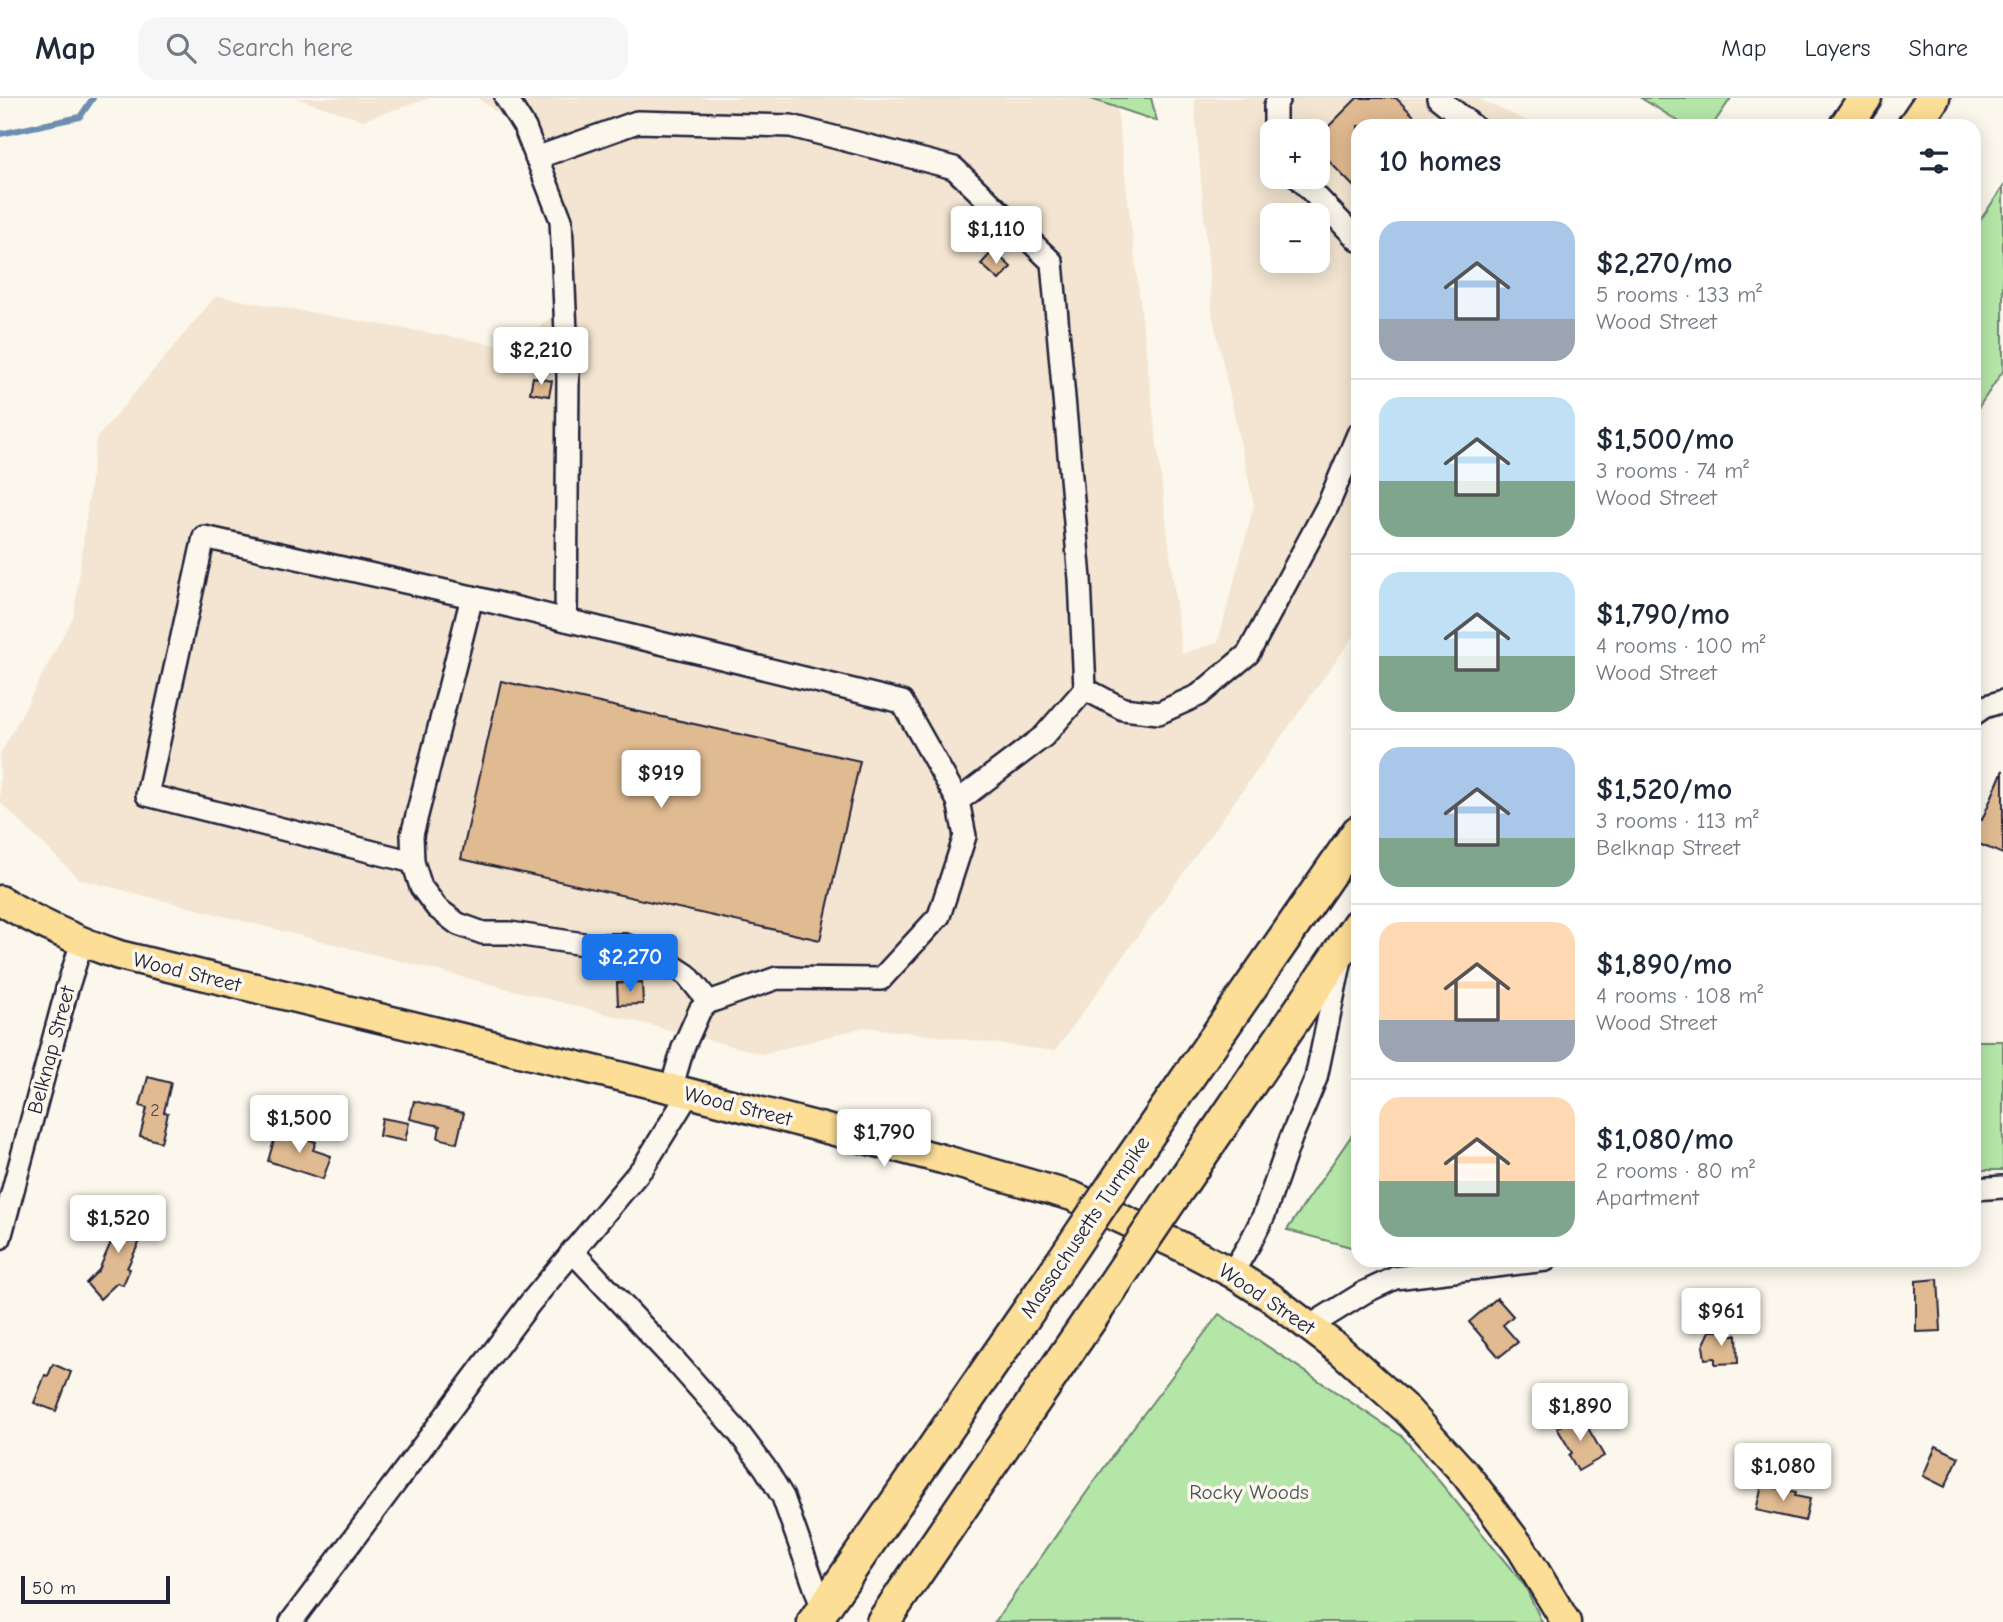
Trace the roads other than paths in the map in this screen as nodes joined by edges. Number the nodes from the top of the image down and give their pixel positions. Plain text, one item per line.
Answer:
1 (506, 98) edge
2 (1279, 98) edge
3 (1438, 98) edge
4 (1865, 98) edge
5 (1933, 98) edge
6 (1275, 119) edge
7 (1464, 119) edge
8 (1851, 119) edge
9 (1919, 119) edge
10 (536, 158) junction
11 (1309, 189) edge
12 (1351, 233) edge
13 (1351, 451) edge
14 (472, 597) junction
15 (566, 620) junction
16 (1085, 689) junction
17 (2003, 701) edge
18 (1981, 709) edge
19 (958, 800) junction
20 (1351, 842) edge
21 (413, 862) junction
22 (0, 900) edge
23 (1350, 936) edge
24 (82, 942) junction
25 (709, 1002) junction
26 (680, 1091) junction
27 (2003, 1187) edge
28 (1981, 1189) edge
29 (0, 1238) edge
30 (572, 1251) junction
31 (1487, 1267) edge
32 (1232, 1273) junction
33 (1310, 1326) junction
34 (818, 1616) edge
35 (291, 1622) edge
36 (883, 1622) edge
37 (1566, 1622) edge

1 - 10 street
2 - 6 street
3 - 7 street
4 - 8 highway
5 - 9 highway
10 - 15 street
10 - 16 street
11 - 12 street
13 - 16 street
14 - 15 street
14 - 21 street
14 - 21 street
15 - 19 street
16 - 19 street
17 - 18 street
19 - 25 street
20 - 34 highway, Massachusetts Turnpike, bridge
21 - 25 street
22 - 24 main road, Wood Street
23 - 32 street
23 - 36 highway, bridge
24 - 26 main road, Wood Street
24 - 29 street, Belknap Street
25 - 26 street
26 - 30 street
26 - 32 main road, Wood Street
27 - 28 street
30 - 34 street
30 - 35 street
31 - 33 street
32 - 33 main road, Wood Street
33 - 37 main road, Wood Street

